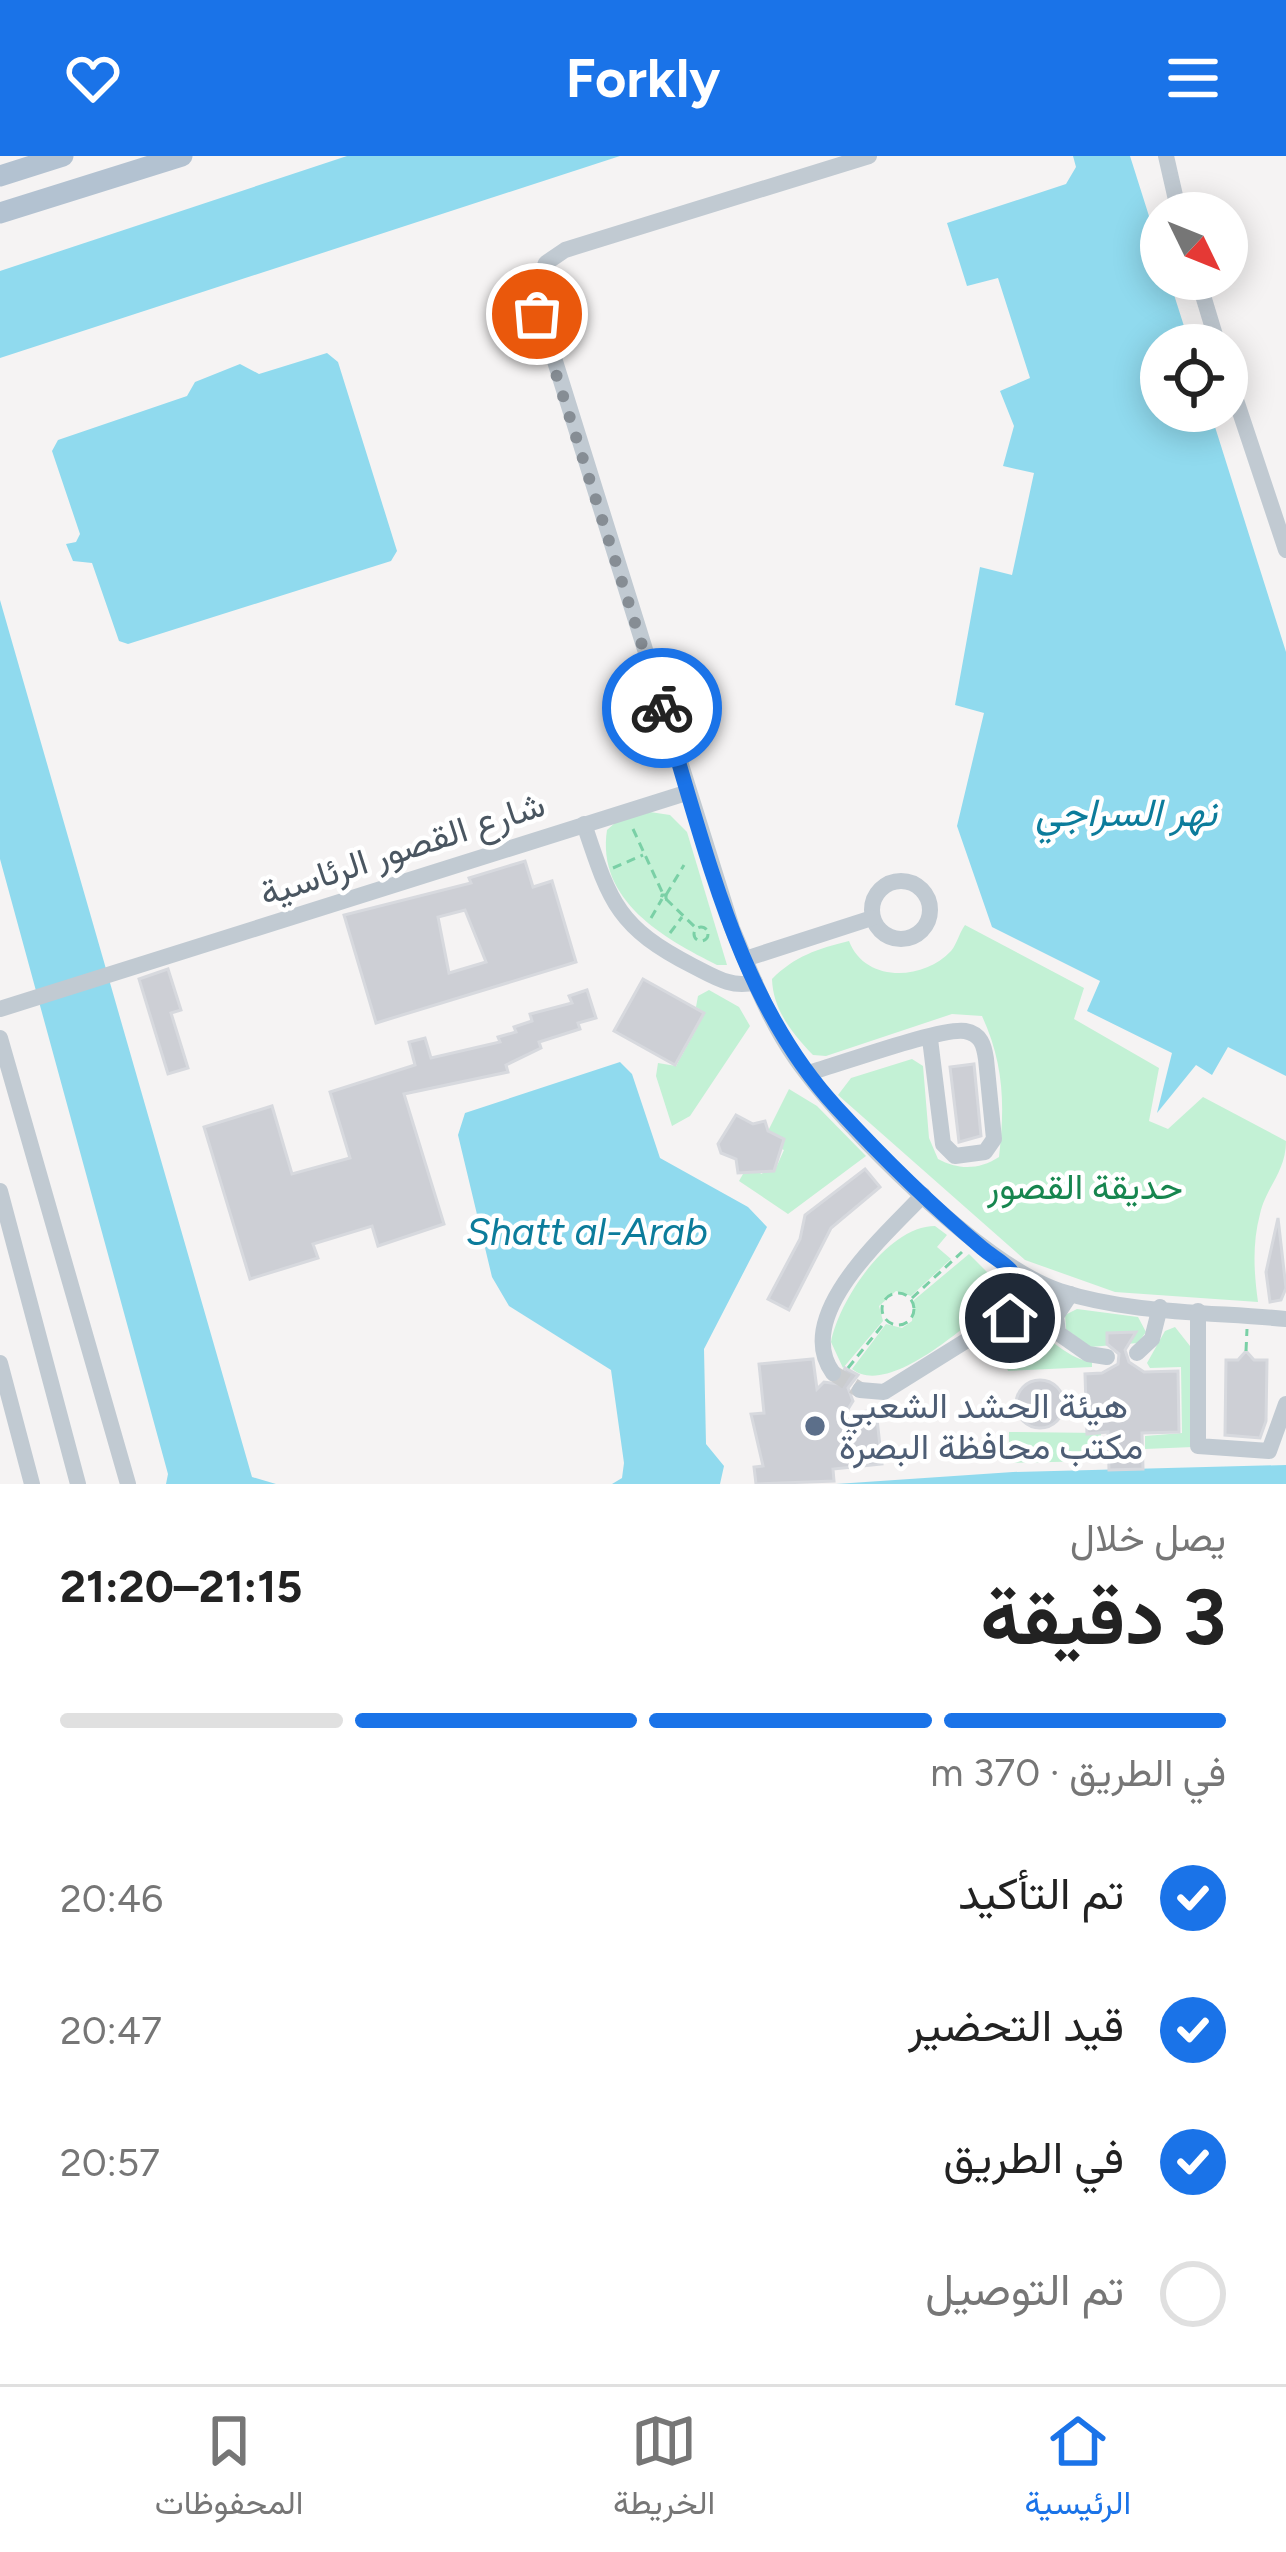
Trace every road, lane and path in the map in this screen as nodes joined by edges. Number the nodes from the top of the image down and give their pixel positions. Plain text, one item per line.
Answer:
1 (62, 156) edge
2 (182, 156) edge
3 (869, 156) edge
4 (1166, 156) edge
5 (0, 176) edge
6 (1174, 192) edge
7 (0, 213) edge
8 (1246, 432) edge
9 (1286, 550) edge
10 (689, 792) junction
11 (584, 824) junction
12 (633, 829) dead end
13 (644, 854) junction
14 (684, 866) dead end
15 (601, 874) junction
16 (664, 897) junction
17 (683, 915) junction
18 (872, 918) dead end
19 (696, 929) dead end
20 (640, 936) junction
21 (658, 948) junction
22 (745, 958) junction
23 (754, 982) junction
24 (4, 1008) edge
25 (0, 1038) edge
26 (930, 1039) junction
27 (808, 1073) junction
28 (0, 1191) edge
29 (923, 1195) junction
30 (974, 1241) junction
31 (1009, 1267) junction
32 (1070, 1294) junction
33 (910, 1299) junction
34 (1160, 1307) junction
35 (1198, 1311) junction
36 (1247, 1316) junction
37 (1286, 1319) edge
38 (886, 1321) junction
39 (992, 1323) junction
40 (1058, 1334) junction
41 (1246, 1351) dead end
42 (1137, 1353) dead end
43 (1107, 1357) dead end
44 (0, 1364) edge
45 (841, 1371) joint
46 (860, 1390) dead end
47 (1286, 1404) edge
48 (32, 1484) edge
49 (78, 1484) edge
50 (128, 1484) edge

1 - 5 main road
2 - 7 main road
3 - 10 street
4 - 6 street
8 - 9 street
10 - 11 street, شارع القصور الرئاسية
10 - 22 street
11 - 15 street
11 - 24 street, شارع القصور الرئاسية
12 - 13 path
13 - 15 path
13 - 16 path
14 - 16 path
15 - 20 street
16 - 17 path
16 - 20 path
17 - 19 path
17 - 21 path
18 - 22 street
20 - 21 street
21 - 23 street
22 - 23 street
23 - 27 street
25 - 50 street
26 - 26 street
26 - 27 street
27 - 29 street
28 - 49 street
29 - 30 street
29 - 45 street
30 - 31 street
30 - 33 path
31 - 32 street
31 - 39 street
32 - 34 street
32 - 39 street
32 - 40 street
33 - 38 path
33 - 38 path
34 - 35 street
34 - 42 street
35 - 36 street
35 - 47 street
36 - 37 street
36 - 41 path
38 - 45 path
39 - 40 street
39 - 46 street
40 - 43 street
44 - 48 street

